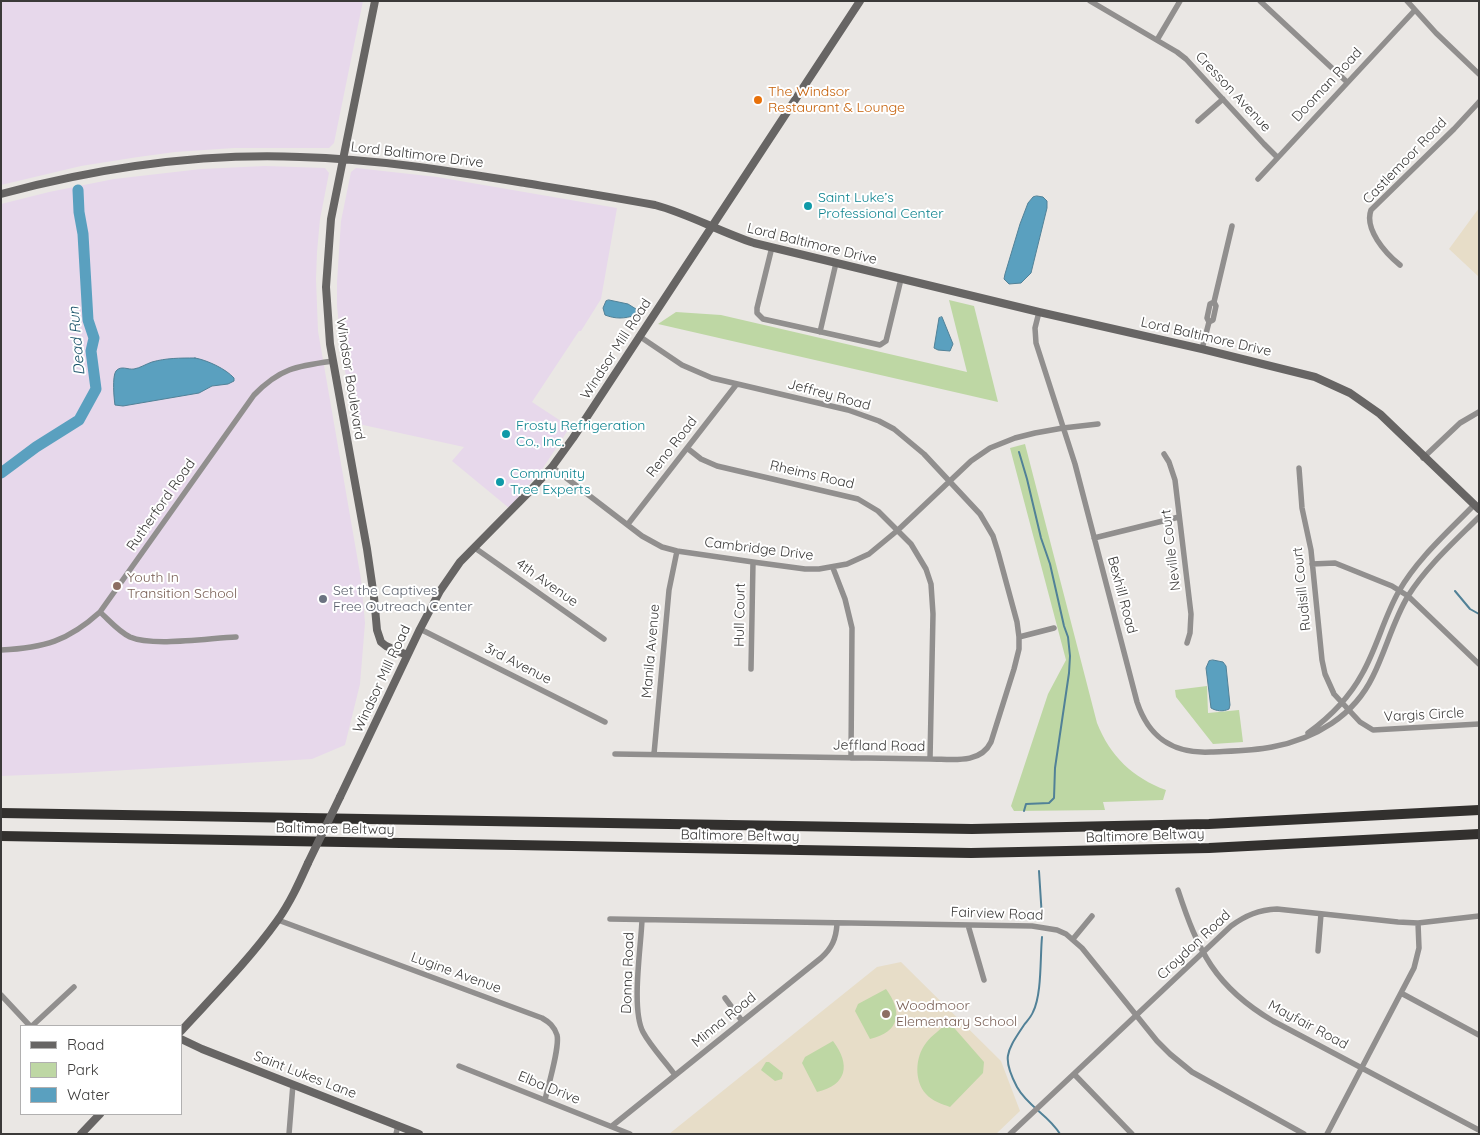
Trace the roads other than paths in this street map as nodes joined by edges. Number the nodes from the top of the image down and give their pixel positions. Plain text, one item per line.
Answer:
1 (375, 1) edge
2 (860, 1) edge
3 (1090, 1) edge
4 (1180, 1) edge
5 (1260, 1) edge
6 (1408, 1) edge
7 (1415, 10) junction
8 (1157, 40) junction
9 (1479, 74) edge
10 (1347, 82) junction
11 (1222, 99) junction
12 (1479, 102) edge
13 (1198, 120) dead end
14 (1277, 157) junction
15 (342, 159) junction
16 (1258, 179) dead end
17 (1, 194) edge
18 (712, 226) junction
19 (1232, 226) dead end
20 (772, 248) junction
21 (836, 264) junction
22 (1400, 265) dead end
23 (901, 279) junction
24 (1038, 312) junction
25 (820, 332) junction
26 (639, 336) junction
27 (1202, 349) junction
28 (333, 361) junction
29 (736, 385) junction
30 (1479, 412) edge
31 (1098, 424) dead end
32 (1063, 428) junction
33 (687, 448) junction
34 (1164, 454) dead end
35 (1423, 458) junction
36 (552, 467) junction
37 (1299, 468) dead end
38 (951, 481) junction
39 (1476, 507) edge
40 (1179, 517) junction
41 (1479, 517) edge
42 (628, 524) junction
43 (898, 530) junction
44 (1094, 538) junction
45 (475, 548) junction
46 (677, 551) junction
47 (753, 562) junction
48 (1312, 564) junction
49 (833, 568) junction
50 (1399, 590) junction
51 (1408, 596) junction
52 (100, 612) junction
53 (1054, 628) dead end
54 (420, 629) junction
55 (236, 637) dead end
56 (1019, 637) junction
57 (604, 639) dead end
58 (1187, 643) dead end
59 (1, 650) edge
60 (407, 655) junction
61 (1479, 664) edge
62 (751, 669) dead end
63 (1342, 703) junction
64 (1348, 711) junction
65 (605, 722) dead end
66 (1479, 724) edge
67 (1301, 739) junction
68 (616, 754) dead end
69 (654, 754) junction
70 (851, 758) junction
71 (930, 759) junction
72 (1479, 810) edge
73 (1, 813) edge
74 (1479, 834) edge
75 (1, 836) edge
76 (1178, 890) dead end
77 (1322, 914) junction
78 (1092, 916) dead end
79 (1479, 916) edge
80 (610, 919) dead end
81 (278, 920) junction
82 (642, 920) junction
83 (1418, 923) junction
84 (837, 924) junction
85 (968, 925) junction
86 (1073, 939) junction
87 (1318, 951) dead end
88 (1202, 953) junction
89 (984, 980) dead end
90 (74, 987) dead end
91 (1401, 993) junction
92 (1, 995) edge
93 (725, 998) dead end
94 (1136, 1016) junction
95 (742, 1021) junction
96 (30, 1025) edge
97 (32, 1025) edge
98 (182, 1030) edge
99 (1479, 1035) edge
100 (182, 1040) edge
101 (459, 1066) dead end
102 (1361, 1067) junction
103 (1074, 1074) junction
104 (676, 1075) junction
105 (293, 1084) junction
106 (545, 1100) junction
107 (99, 1115) edge
108 (612, 1126) junction
109 (397, 1130) edge
110 (1479, 1130) edge
111 (81, 1134) edge
112 (289, 1134) edge
113 (420, 1134) edge
114 (630, 1134) edge
115 (1010, 1134) edge
116 (1132, 1134) edge
117 (1304, 1134) edge
118 (1327, 1134) edge

1 - 15 main road, Windsor Boulevard
2 - 18 main road, Windsor Mill Road
3 - 8 street, Cresson Avenue
4 - 8 street
5 - 10 street
6 - 7 street
7 - 9 street
7 - 10 street, Dooman Road
8 - 11 street, Cresson Avenue
10 - 14 street, Dooman Road
11 - 13 street
11 - 14 street, Cresson Avenue
12 - 22 street, Castlemoor Road
14 - 16 street, Dooman Road
15 - 17 main road, Lord Baltimore Drive
15 - 18 main road, Lord Baltimore Drive
15 - 28 main road, Windsor Boulevard
18 - 20 main road, Lord Baltimore Drive
18 - 26 main road, Windsor Mill Road
19 - 27 street
20 - 21 main road, Lord Baltimore Drive
20 - 25 street
21 - 23 main road, Lord Baltimore Drive
21 - 25 street
23 - 24 main road, Lord Baltimore Drive
23 - 25 street
24 - 27 main road, Lord Baltimore Drive
24 - 32 street, Bexhill Road
26 - 29 street, Jeffrey Road
26 - 36 main road, Windsor Mill Road
27 - 35 main road, Lord Baltimore Drive
28 - 52 street, Rutherford Road
28 - 60 main road, Windsor Boulevard
29 - 33 street, Reno Road
29 - 38 street, Jeffrey Road
30 - 35 street
31 - 32 street, Cambridge Drive
32 - 38 street, Cambridge Drive
32 - 44 street, Bexhill Road
33 - 42 street, Reno Road
33 - 43 street, Rheims Road
34 - 40 street, Neville Court
35 - 39 main road, Lord Baltimore Drive
36 - 42 street, Cambridge Drive
36 - 45 main road, Windsor Mill Road
37 - 48 street, Rudisill Court
38 - 43 street, Cambridge Drive
38 - 56 street, Jeffrey Road
39 - 50 street, Bexhill Road
40 - 44 street
40 - 58 street, Neville Court
41 - 51 street, Bexhill Road
42 - 46 street, Cambridge Drive
43 - 49 street, Cambridge Drive
43 - 71 street, Rheims Road
44 - 67 street, Bexhill Road
45 - 54 main road, Windsor Mill Road
45 - 57 street, 4th Avenue
46 - 47 street, Cambridge Drive
46 - 69 street, Manila Avenue
47 - 49 street, Cambridge Drive
47 - 62 street, Hull Court
48 - 50 street
48 - 63 street, Rudisill Court
49 - 70 street
50 - 51 street
50 - 63 street, Bexhill Road
51 - 61 street
51 - 64 street, Bexhill Road
52 - 55 street
52 - 59 street, Rutherford Road
53 - 56 street
54 - 60 main road, Windsor Mill Road
54 - 65 street, 3rd Avenue
56 - 71 street, Jeffland Road
60 - 81 main road, Windsor Mill Road, bridge
63 - 64 street, Rudisill Court
63 - 67 street, Bexhill Road
64 - 66 street, Vargis Circle
64 - 67 street, Bexhill Road
68 - 69 street, Jeffland Road
69 - 70 street, Jeffland Road
70 - 71 street, Jeffland Road
72 - 73 highway, Baltimore Beltway
74 - 75 highway, Baltimore Beltway
76 - 88 street, Mayfair Road
77 - 83 street, Croydon Road
77 - 87 street
77 - 88 street, Croydon Road
78 - 86 street
79 - 83 street, Croydon Road
80 - 82 street, Fairview Road
81 - 98 main road, Windsor Mill Road
81 - 106 street, Lugine Avenue
82 - 84 street, Fairview Road
82 - 104 street, Donna Road
83 - 91 street
84 - 85 street, Fairview Road
84 - 95 street, Minna Road
85 - 86 street, Fairview Road
85 - 89 street
86 - 94 street, Fairview Road
88 - 94 street, Croydon Road
88 - 102 street, Mayfair Road
90 - 97 street
91 - 99 street
91 - 102 street
92 - 96 street
93 - 95 street
94 - 103 street, Croydon Road
94 - 117 street, Fairview Road
95 - 104 street, Minna Road
100 - 105 main road, Saint Lukes Lane
101 - 106 street, Elba Drive
102 - 110 street, Mayfair Road
102 - 118 street
103 - 115 street, Croydon Road
103 - 116 street
104 - 108 street, Minna Road
105 - 109 main road, Saint Lukes Lane
105 - 112 street
106 - 108 street, Elba Drive
107 - 111 main road
108 - 114 street, Elba Drive
109 - 113 main road, Saint Lukes Lane

